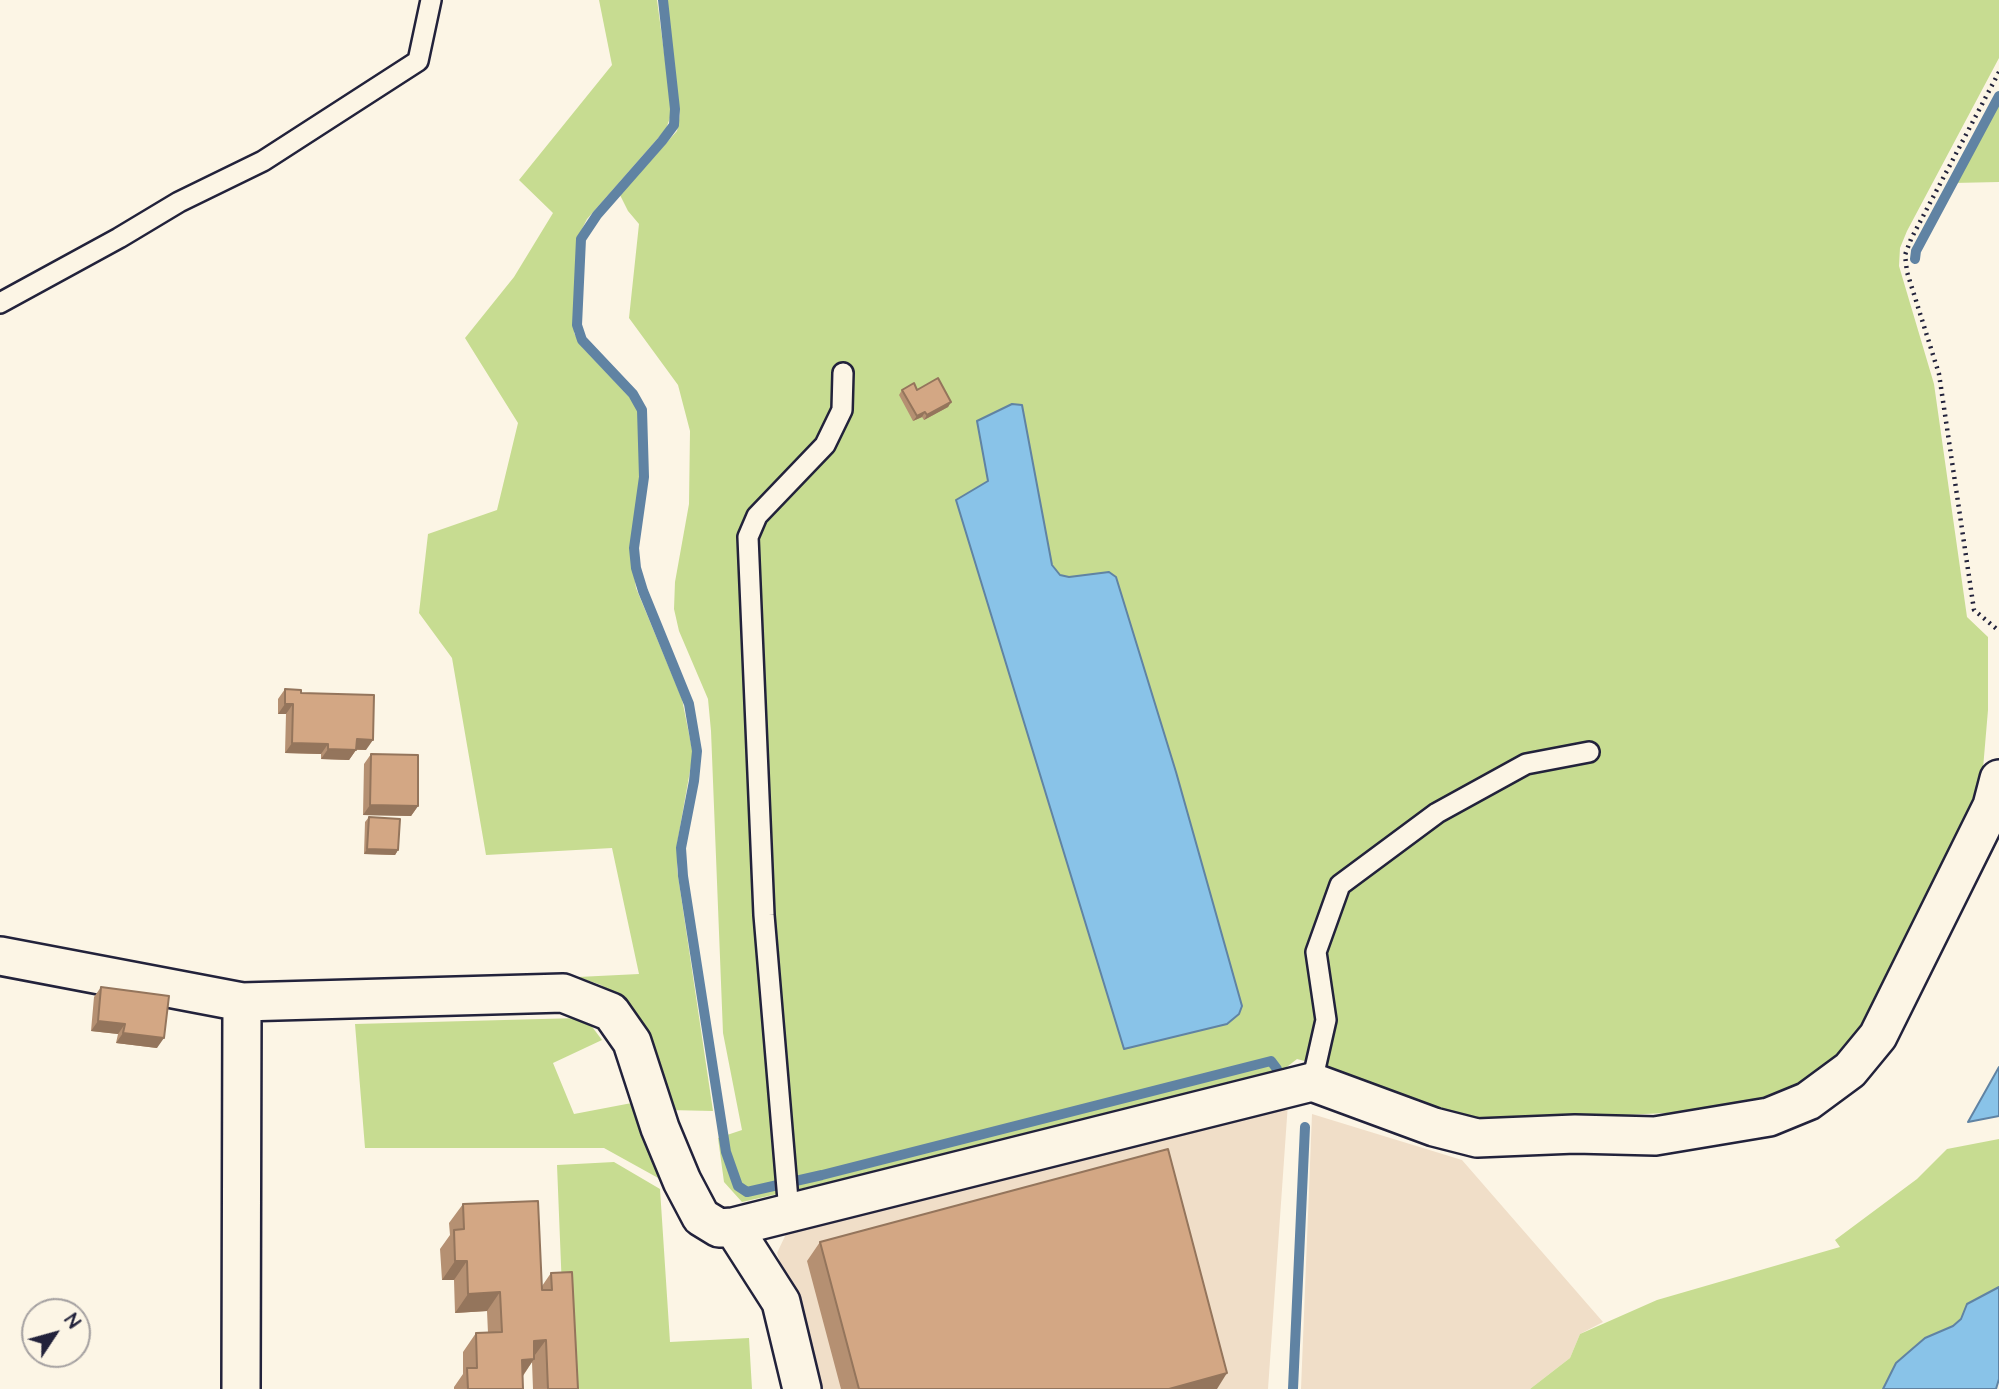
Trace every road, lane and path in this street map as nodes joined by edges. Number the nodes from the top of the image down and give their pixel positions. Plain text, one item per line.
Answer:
1 (431, 0) edge
2 (1999, 72) edge
3 (0, 303) edge
4 (843, 373) dead end
5 (1999, 631) edge
6 (1589, 752) dead end
7 (1999, 779) edge
8 (0, 956) edge
9 (243, 1002) junction
10 (1312, 1082) junction
11 (789, 1212) junction
12 (733, 1227) junction
13 (241, 1389) edge
14 (802, 1389) edge

1 - 3 lane
2 - 5 path
4 - 11 lane
6 - 10 lane
7 - 10 street
8 - 9 street
9 - 12 street
9 - 13 street
10 - 11 street
11 - 12 street
12 - 14 street

